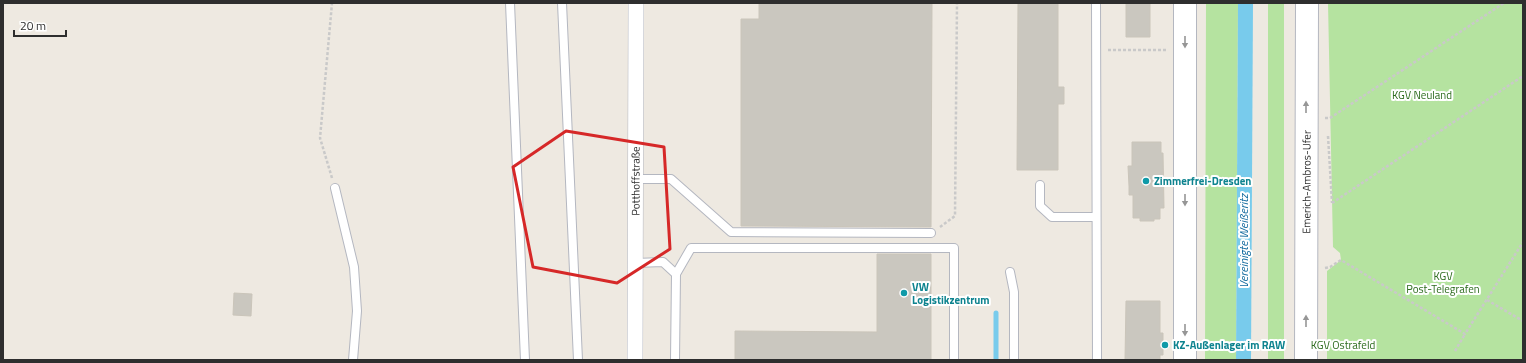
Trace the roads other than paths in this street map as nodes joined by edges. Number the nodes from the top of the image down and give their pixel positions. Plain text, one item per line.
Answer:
1 (510, 3) edge
2 (562, 3) edge
3 (636, 3) edge
4 (1096, 3) edge
5 (1185, 3) edge
6 (1307, 3) edge
7 (636, 179) junction
8 (1040, 185) dead end
9 (335, 188) road end
10 (1096, 217) junction
11 (932, 233) road end
12 (635, 263) junction
13 (1010, 272) dead end
14 (676, 274) junction
15 (353, 360) edge
16 (525, 360) edge
17 (578, 360) edge
18 (635, 360) edge
19 (675, 360) edge
20 (954, 360) edge
21 (1014, 360) edge
22 (1097, 360) edge
23 (1185, 360) edge
24 (1306, 360) edge

1 - 16 lane
2 - 17 lane
3 - 7 street, Potthoffstraße
4 - 10 lane
5 -> 23 main road
24 -> 6 main road, Emerich-Ambros-Ufer
7 - 11 lane
7 - 12 street, Potthoffstraße
8 - 10 lane
9 - 15 lane
10 - 22 lane
12 - 14 lane
12 - 18 street, Potthoffstraße
13 - 21 lane
14 - 19 lane
14 - 20 lane

